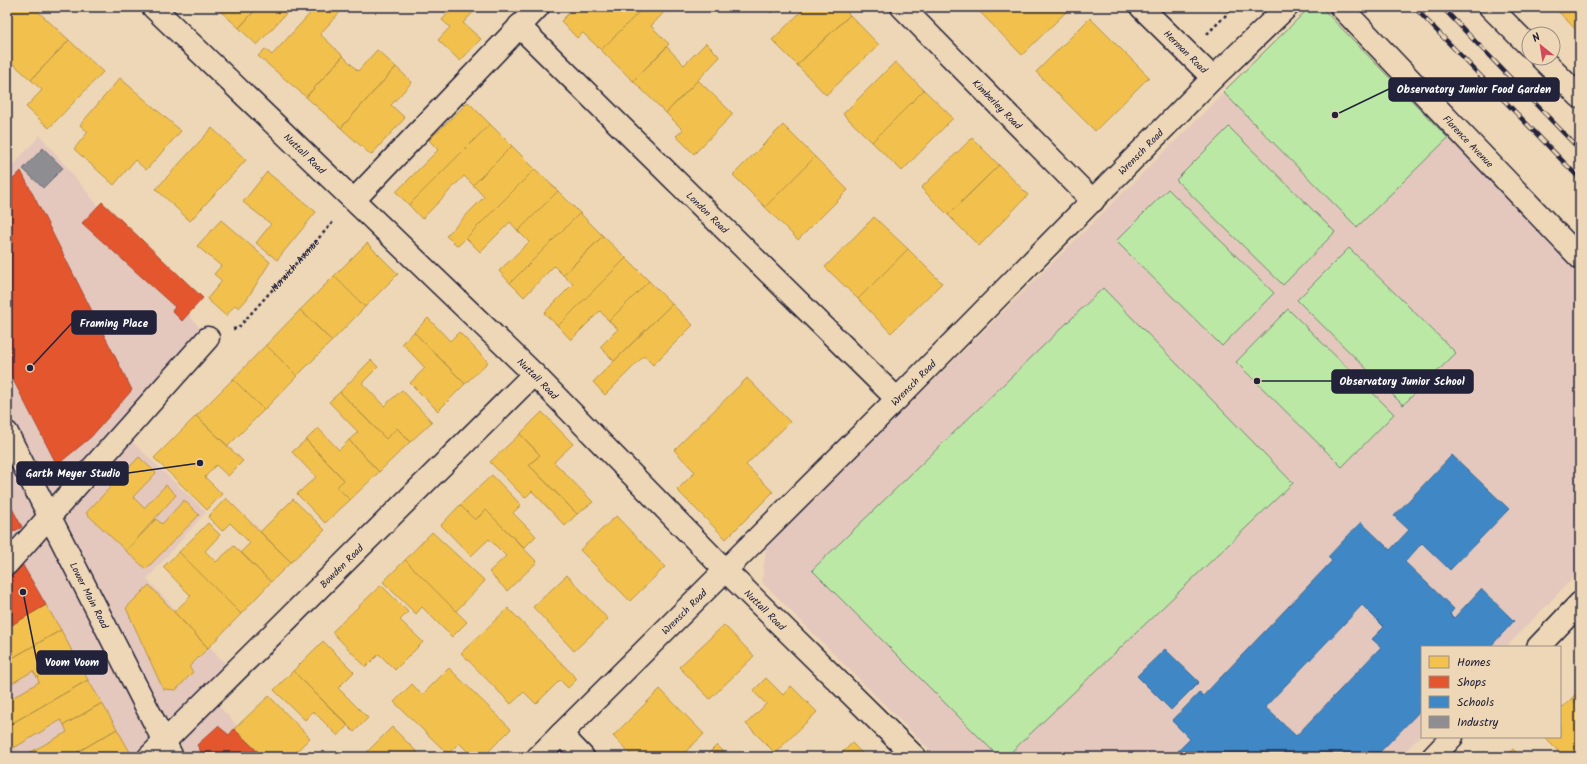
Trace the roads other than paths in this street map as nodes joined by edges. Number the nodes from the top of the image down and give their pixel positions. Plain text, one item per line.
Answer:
1 (153, 7) edge
2 (538, 7) edge
3 (902, 7) edge
4 (1141, 7) edge
5 (1287, 7) edge
6 (1341, 7) edge
7 (1490, 7) edge
8 (519, 26) junction
9 (1521, 38) edge
10 (1549, 66) edge
11 (1213, 78) junction
12 (1580, 97) edge
13 (354, 200) junction
14 (1093, 201) junction
15 (1580, 258) edge
16 (208, 338) road end
17 (534, 374) junction
18 (897, 399) junction
19 (7, 433) edge
20 (51, 516) junction
21 (7, 564) edge
22 (725, 570) junction
23 (1580, 604) edge
24 (1539, 646) edge
25 (561, 734) junction
26 (1451, 738) edge
27 (169, 749) edge
28 (149, 757) edge
29 (538, 757) edge
30 (583, 757) edge
31 (915, 757) edge
32 (1433, 757) edge

1 - 13 street, Nuttall Road
2 - 8 street
3 - 14 street, Kimberley Road
4 - 11 street, Herman Road
5 - 11 street, Wrensch Road
6 - 15 street, Florence Avenue
7 - 9 street
8 - 13 street
8 - 18 street, London Road
10 - 12 street
11 - 14 street, Wrensch Road
13 - 17 street, Nuttall Road
14 - 18 street, Wrensch Road
16 - 20 street
17 - 22 street, Nuttall Road
17 - 27 street, Bowden Road
18 - 22 street, Wrensch Road
19 - 20 street, Lower Main Road
20 - 21 street
20 - 27 street, Lower Main Road
22 - 25 street, Wrensch Road
22 - 31 street, Nuttall Road
23 - 24 street
25 - 29 street, Wrensch Road
25 - 30 street
26 - 32 street
27 - 28 street, Bowden Road

